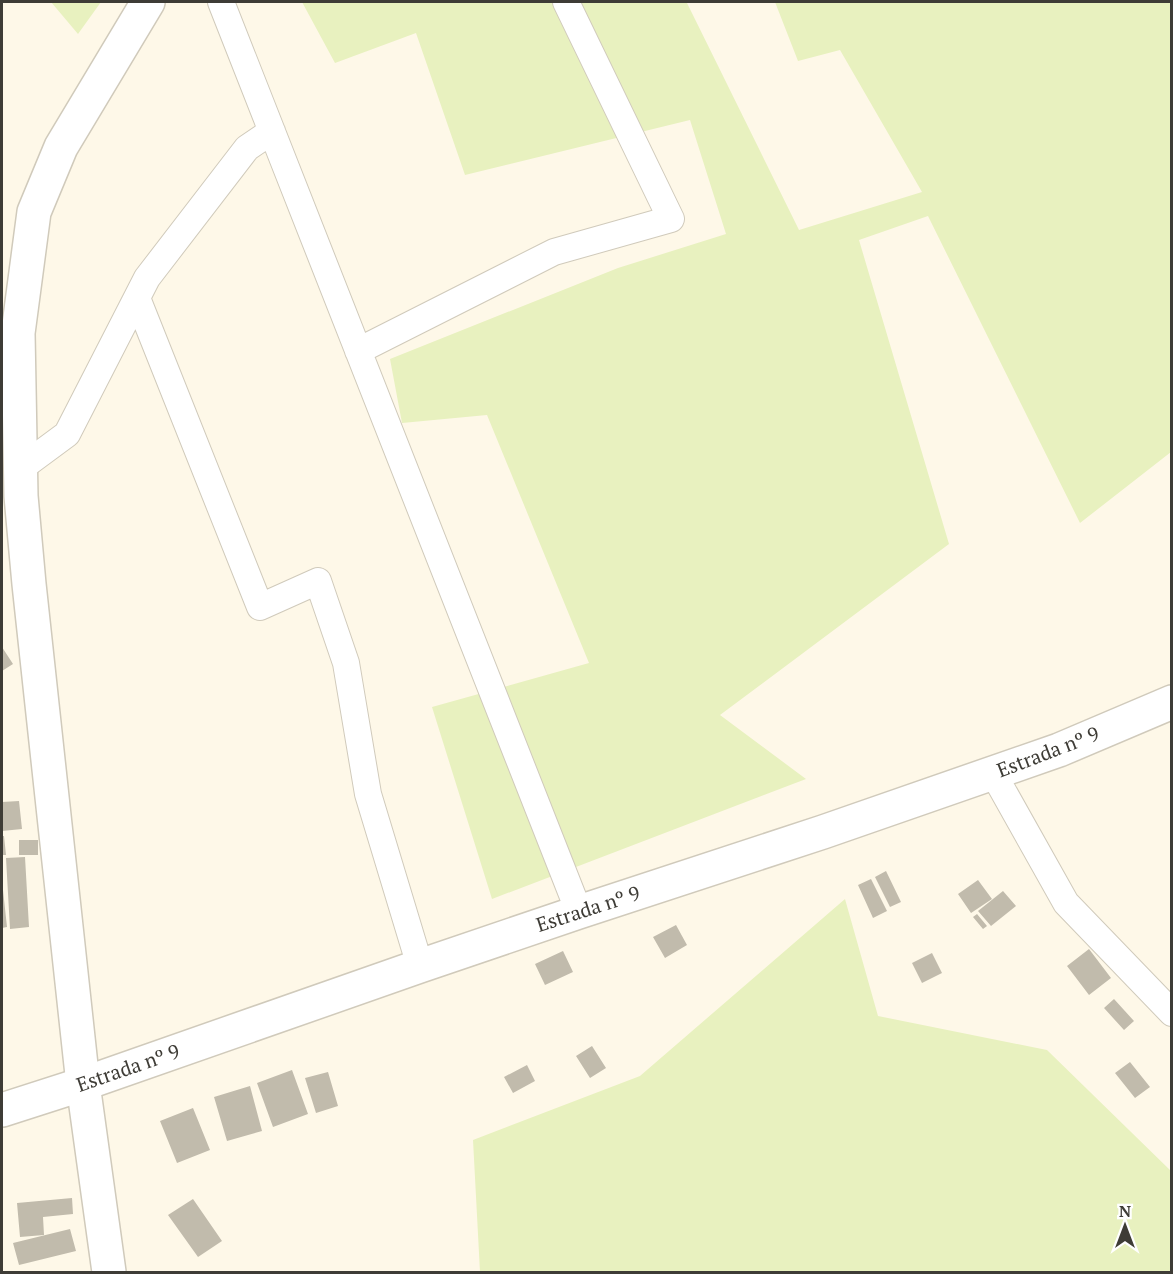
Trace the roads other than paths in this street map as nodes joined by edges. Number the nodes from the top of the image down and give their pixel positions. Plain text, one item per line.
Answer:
1 (148, 2) edge
2 (221, 2) edge
3 (566, 2) edge
4 (272, 131) junction
5 (137, 298) junction
6 (358, 351) junction
7 (14, 492) edge
8 (15, 580) edge
9 (1172, 702) edge
10 (993, 773) junction
11 (579, 912) junction
12 (420, 966) junction
13 (1172, 1013) edge
14 (83, 1084) junction
15 (2, 1110) edge
16 (109, 1272) edge

1 - 7 main road
2 - 4 street
3 - 6 street
4 - 5 street
4 - 6 street
5 - 7 street
5 - 12 street
6 - 11 street
7 - 8 main road
8 - 14 main road
9 - 10 main road, Estrada nº 9
10 - 11 main road, Estrada nº 9
10 - 13 street
11 - 12 main road, Estrada nº 9
12 - 14 main road, Estrada nº 9
14 - 15 main road, Estrada nº 9
14 - 16 main road

